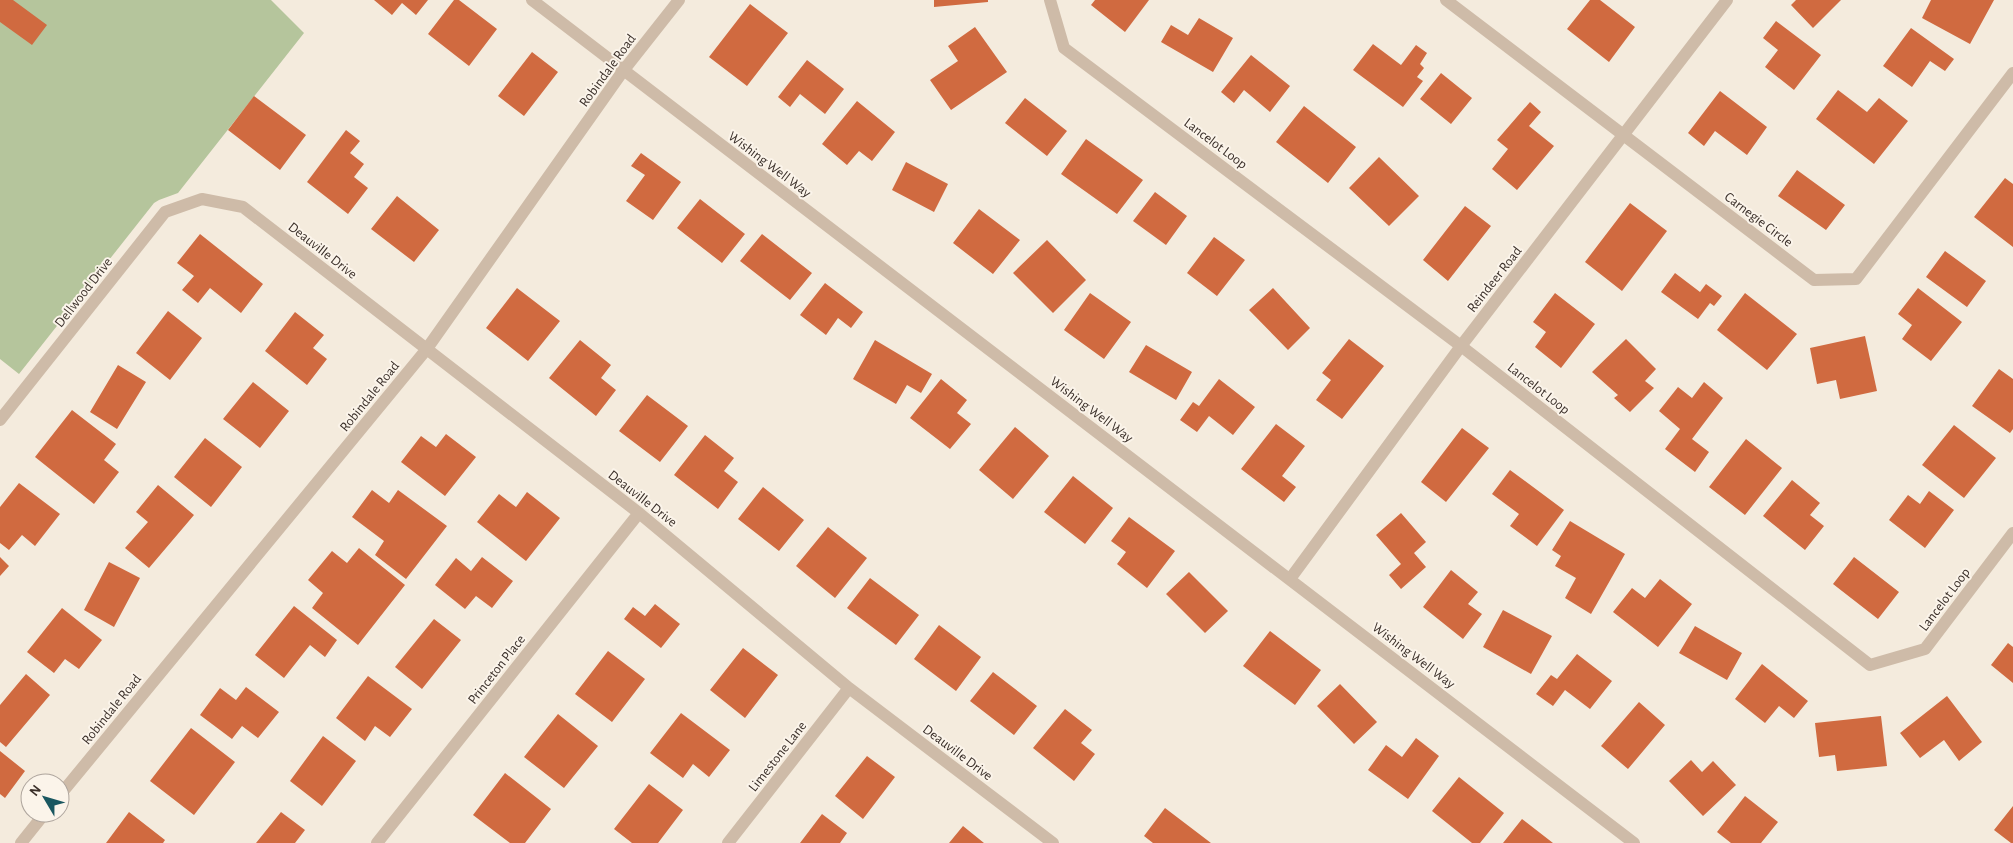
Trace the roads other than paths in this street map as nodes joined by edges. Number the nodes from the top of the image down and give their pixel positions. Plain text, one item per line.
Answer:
1 (532, 0) edge
2 (679, 0) edge
3 (1050, 0) edge
4 (1446, 0) edge
5 (1727, 0) edge
6 (624, 71) junction
7 (2013, 74) edge
8 (1625, 135) junction
9 (202, 199) joint
10 (1461, 346) junction
11 (426, 350) junction
12 (0, 420) edge
13 (639, 513) junction
14 (2013, 533) edge
15 (1290, 579) junction
16 (849, 688) junction
17 (70, 783) edge
18 (37, 823) edge
19 (21, 843) edge
20 (377, 843) edge
21 (728, 843) edge
22 (1053, 843) edge
23 (1634, 843) edge

1 - 6 street, Wishing Well Way
2 - 6 street, Robindale Road
3 - 10 street, Lancelot Loop
4 - 8 street, Carnegie Circle
5 - 8 street, Reindeer Road
6 - 11 street, Robindale Road
6 - 15 street, Wishing Well Way
7 - 8 street, Carnegie Circle
8 - 10 street, Reindeer Road
9 - 11 street, Deauville Drive
9 - 12 street, Dellwood Drive
10 - 14 street, Lancelot Loop
10 - 15 street, Reindeer Road
11 - 13 street, Deauville Drive
11 - 17 street, Robindale Road
13 - 16 street, Deauville Drive
13 - 20 street, Princeton Place
15 - 23 street, Wishing Well Way
16 - 21 street, Limestone Lane
16 - 22 street, Deauville Drive
18 - 19 street

